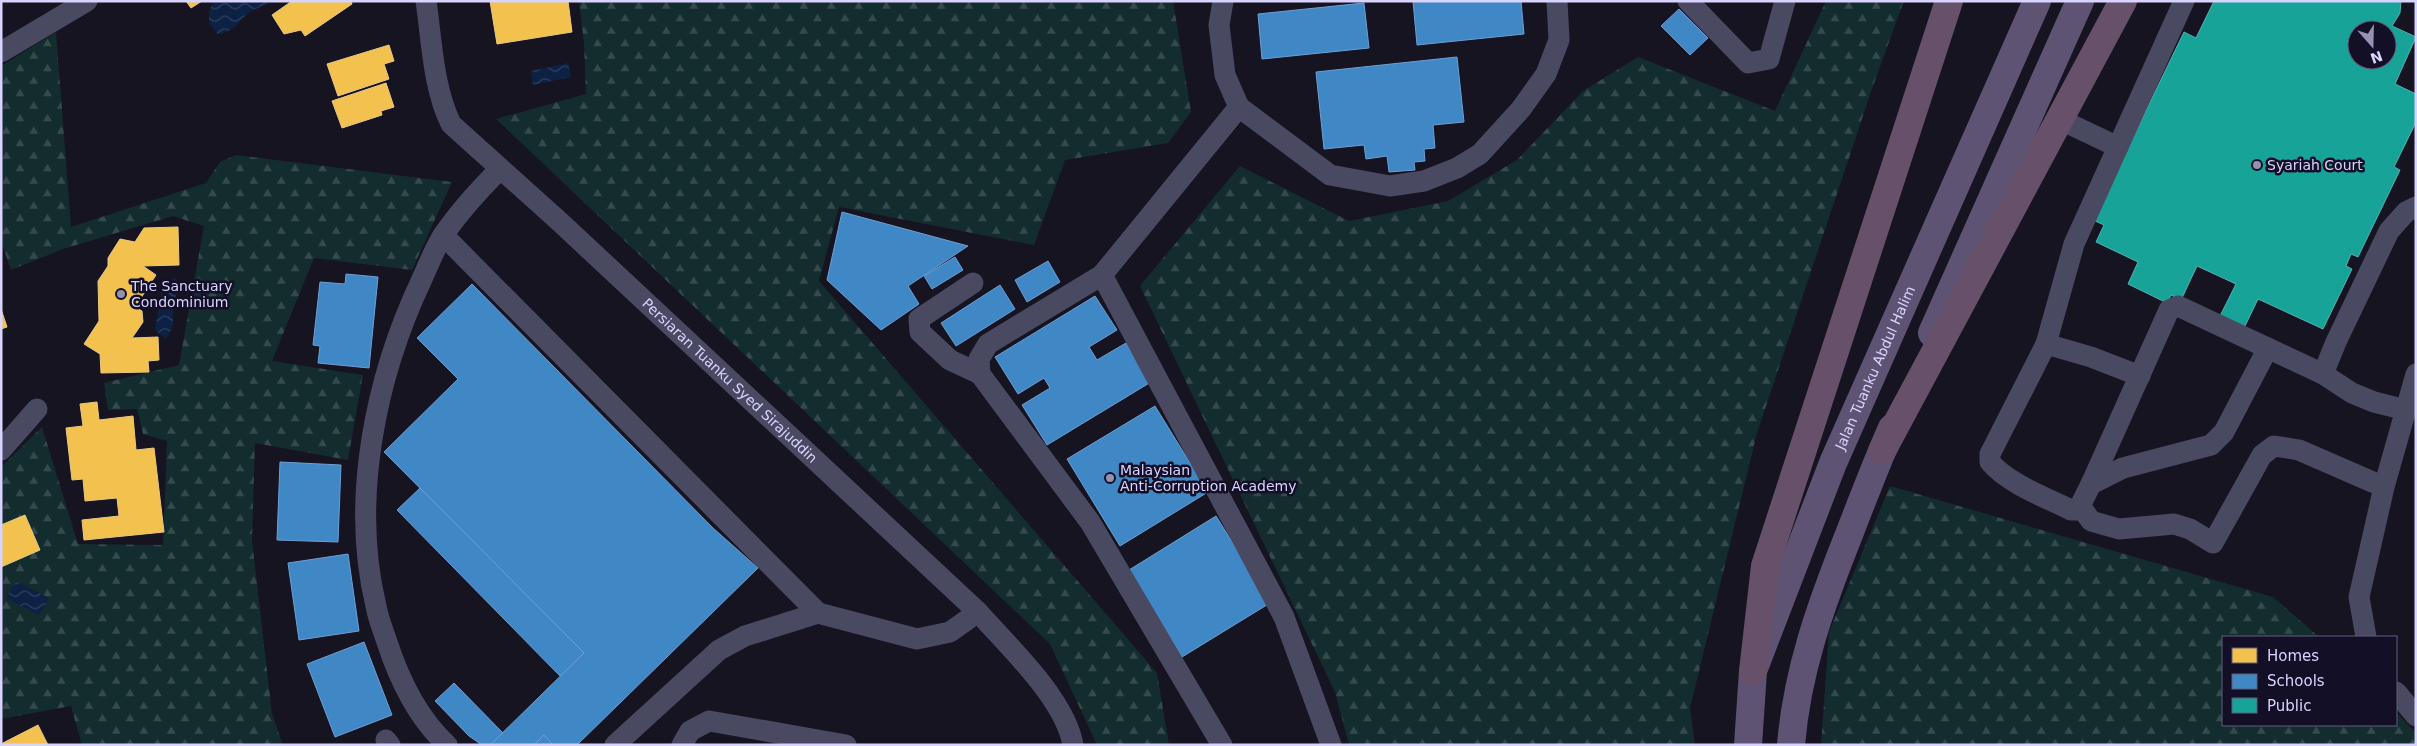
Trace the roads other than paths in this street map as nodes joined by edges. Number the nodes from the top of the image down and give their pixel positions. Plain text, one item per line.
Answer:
1 (426, 1) edge
2 (1223, 1) edge
3 (1556, 1) edge
4 (1688, 1) edge
5 (1785, 1) edge
6 (1949, 1) edge
7 (2037, 1) edge
8 (2080, 1) edge
9 (2123, 1) edge
10 (2184, 1) edge
11 (78, 4) edge
12 (1, 52) edge
13 (1239, 107) junction
14 (2059, 119) junction
15 (2118, 147) junction
16 (500, 169) junction
17 (2416, 208) edge
18 (443, 235) junction
19 (1102, 275) junction
20 (973, 282) dead end
21 (2046, 344) junction
22 (2268, 348) junction
23 (980, 374) junction
24 (2323, 374) junction
25 (2416, 374) edge
26 (2140, 376) junction
27 (37, 409) dead end
28 (2406, 410) junction
29 (1, 450) edge
30 (1882, 451) junction
31 (2091, 484) junction
32 (2384, 487) junction
33 (2081, 507) junction
34 (978, 612) junction
35 (818, 614) junction
36 (2366, 636) edge
37 (1753, 671) junction
38 (2397, 693) edge
39 (2416, 716) edge
40 (447, 745) edge
41 (615, 745) edge
42 (682, 745) edge
43 (846, 745) edge
44 (1073, 745) edge
45 (1222, 745) edge
46 (1331, 745) edge
47 (1748, 745) edge
48 (1791, 745) edge

1 - 16 street, Persiaran Tuanku Syed Sirajuddin
2 - 13 street
3 - 13 street
4 - 5 street
6 - 37 highway
7 - 37 main road, Jalan Tuanku Abdul Halim
8 - 30 main road
9 - 14 highway
10 - 15 street
11 - 12 street
13 - 19 street
14 - 15 street
14 - 30 highway
15 - 21 street
16 - 18 street
16 - 34 street, Persiaran Tuanku Syed Sirajuddin
17 - 24 street
18 - 35 street
18 - 40 street
19 - 23 street
19 - 46 street
20 - 23 street
21 - 26 street
21 - 33 street
22 - 24 street
22 - 26 street
22 - 31 street
23 - 45 street
24 - 28 street
25 - 28 street
26 - 31 street
27 - 29 street
28 - 32 street
30 - 48 main road
31 - 33 street
32 - 33 street
32 - 36 street
34 - 35 street
34 - 44 street, Persiaran Tuanku Syed Sirajuddin
35 - 41 street
37 - 47 main road, Jalan Tuanku Abdul Halim
38 - 39 street
42 - 43 street

